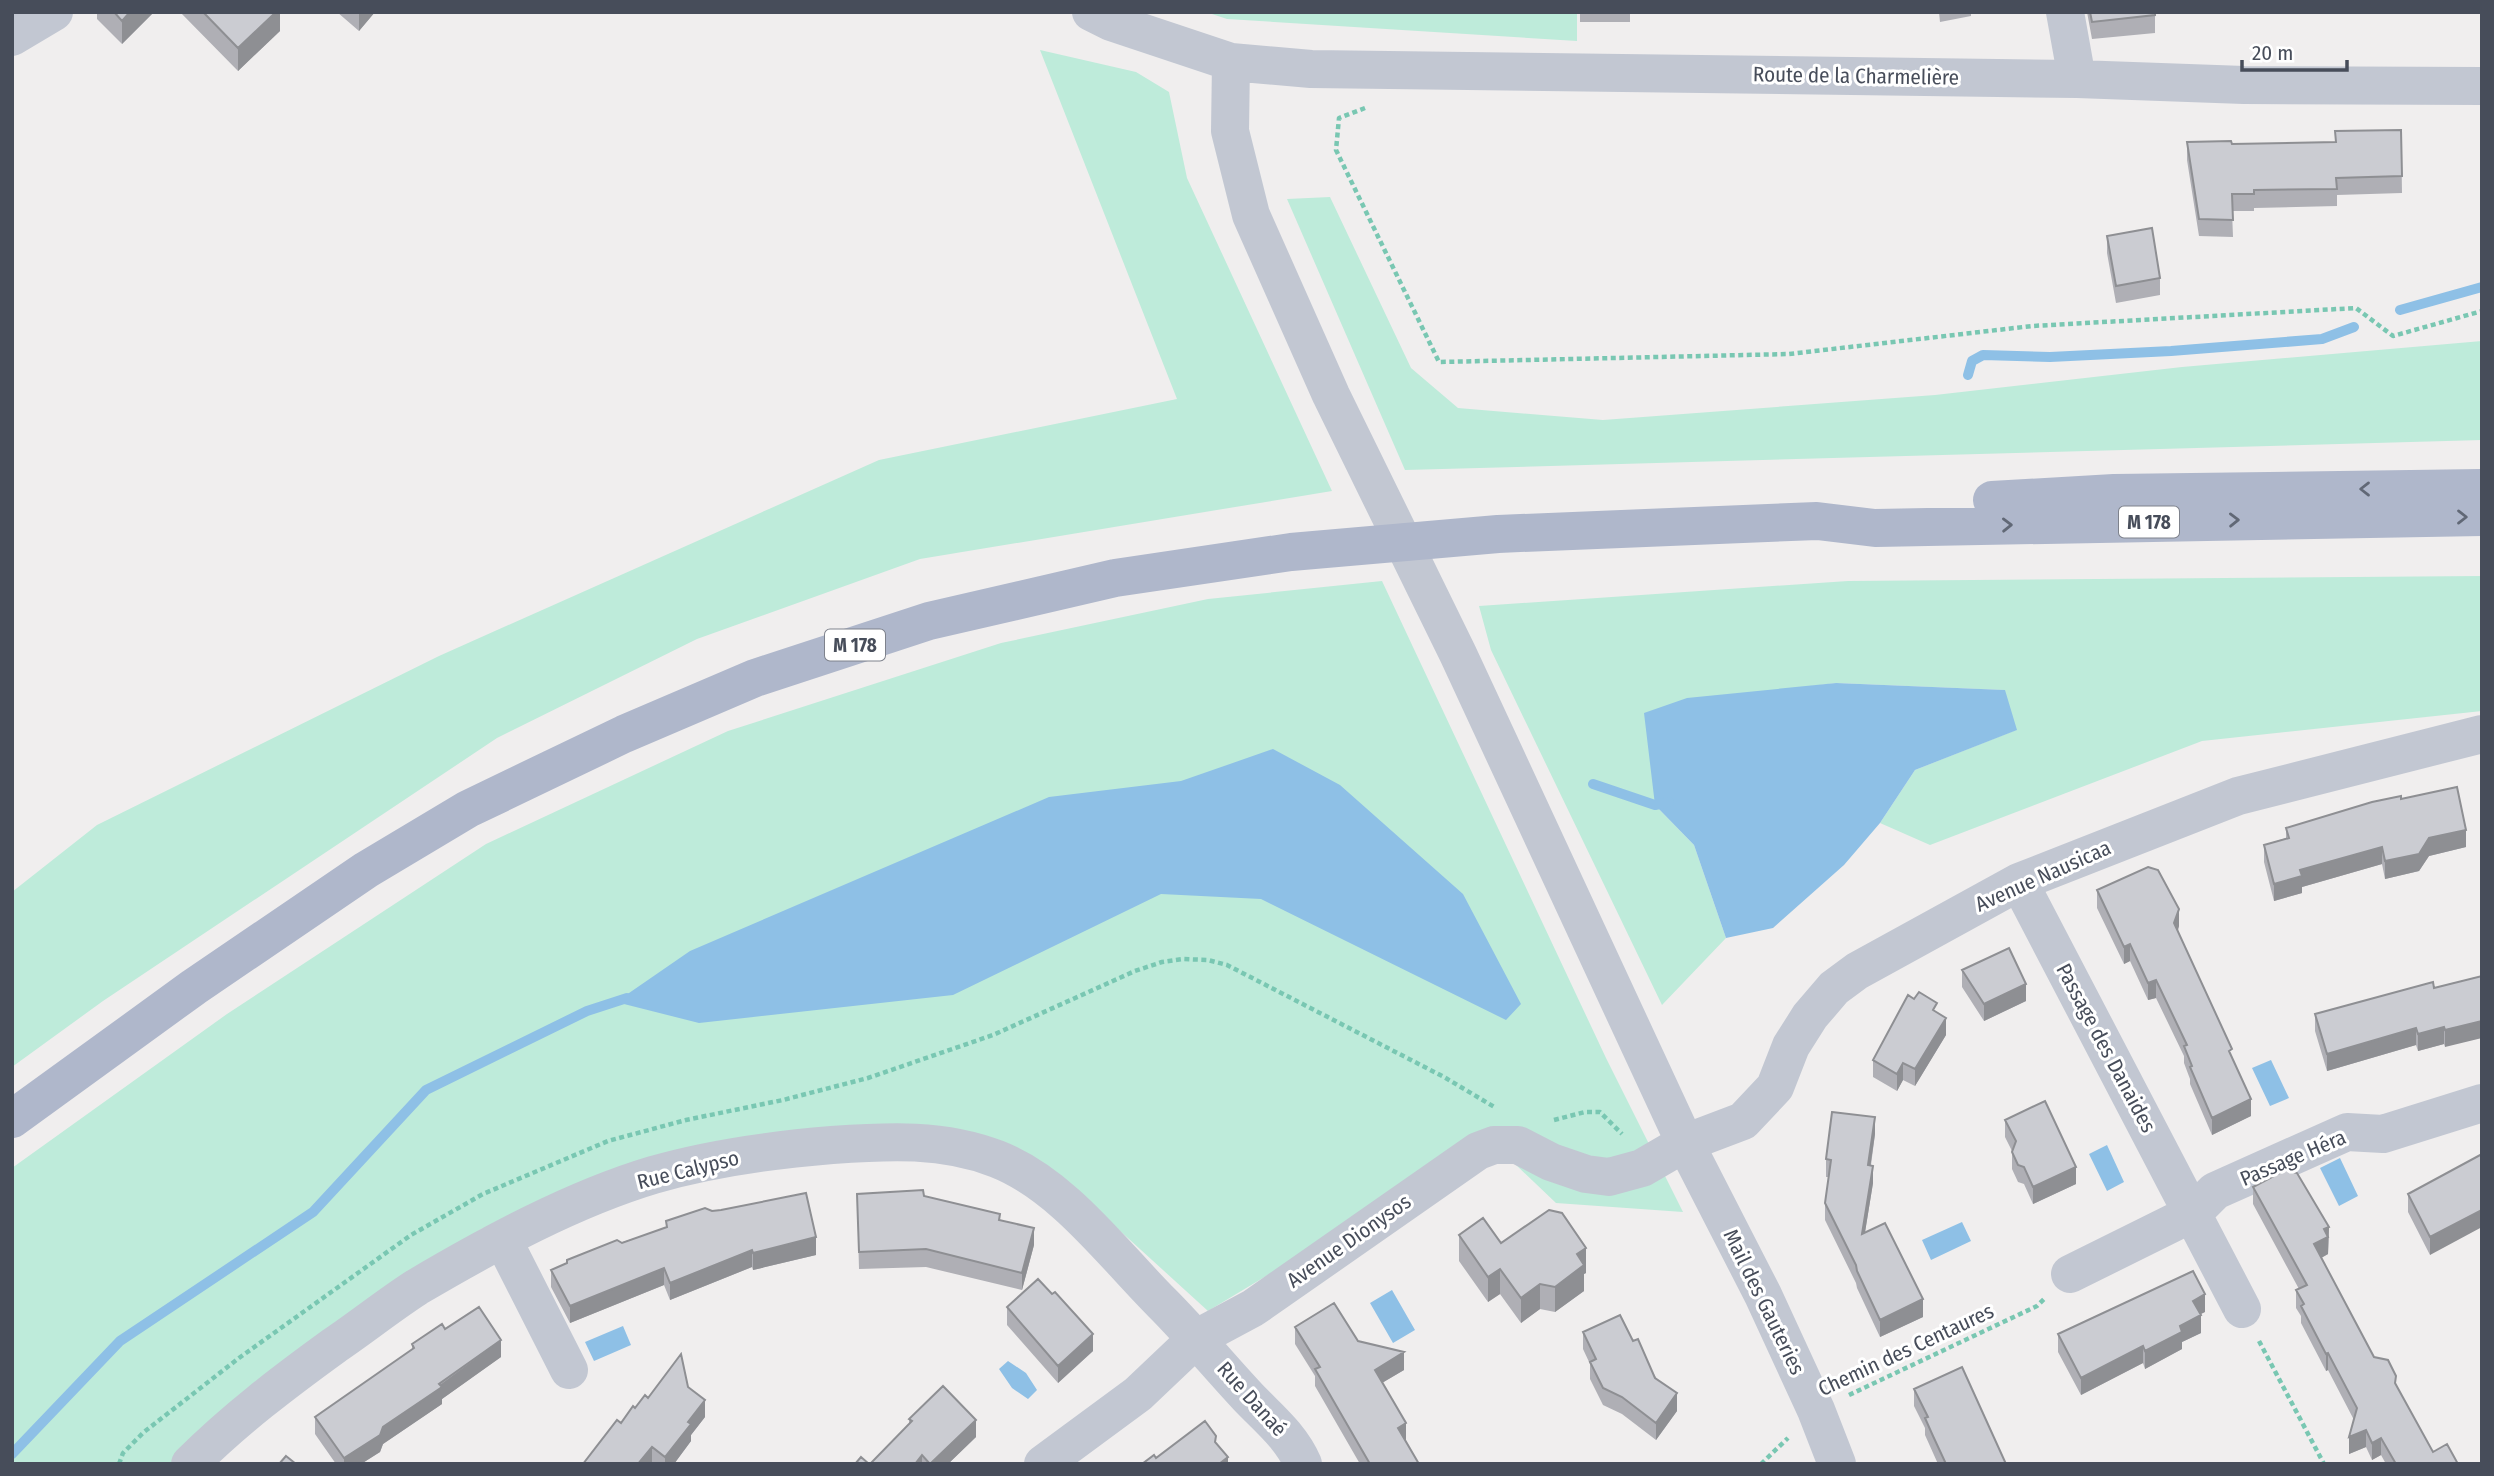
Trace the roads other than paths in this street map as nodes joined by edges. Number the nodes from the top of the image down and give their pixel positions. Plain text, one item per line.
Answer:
1 (54, 12) edge
2 (1091, 12) edge
3 (2066, 12) edge
4 (12, 37) edge
5 (1231, 62) junction
6 (2077, 79) junction
7 (2482, 86) edge
8 (2482, 488) edge
9 (2482, 517) edge
10 (1817, 521) junction
11 (2482, 734) edge
12 (2019, 882) junction
13 (2482, 1103) edge
14 (12, 1119) edge
15 (1685, 1143) junction
16 (2193, 1213) junction
17 (503, 1240) junction
18 (2070, 1274) road end
19 (2242, 1309) road end
20 (1197, 1338) junction
21 (569, 1370) dead end
22 (190, 1464) edge
23 (1043, 1464) edge
24 (1303, 1464) edge
25 (1837, 1464) edge

1 - 4 street
2 - 5 street, Route de la Charmelière
3 - 6 street
5 - 6 street, Route de la Charmelière
5 - 15 street, Mail des Gauteries
6 - 7 street, Route de la Charmelière
8 -> 10 main road, M 178
10 -> 9 main road, M 178
10 - 14 main road, M 178
11 - 12 street, Avenue Nausicaa
12 - 15 street, Avenue Nausicaa
12 - 16 street, Passage des Danaides
13 - 16 street, Passage Héra
15 - 20 street, Avenue Dionysos
15 - 25 street, Mail des Gauteries
16 - 18 street
16 - 19 street, Passage des Danaides
17 - 20 street, Rue Calypso
17 - 21 street
17 - 22 street, Rue Calypso
20 - 23 street, Avenue Dionysos
20 - 24 street, Rue Danaé

